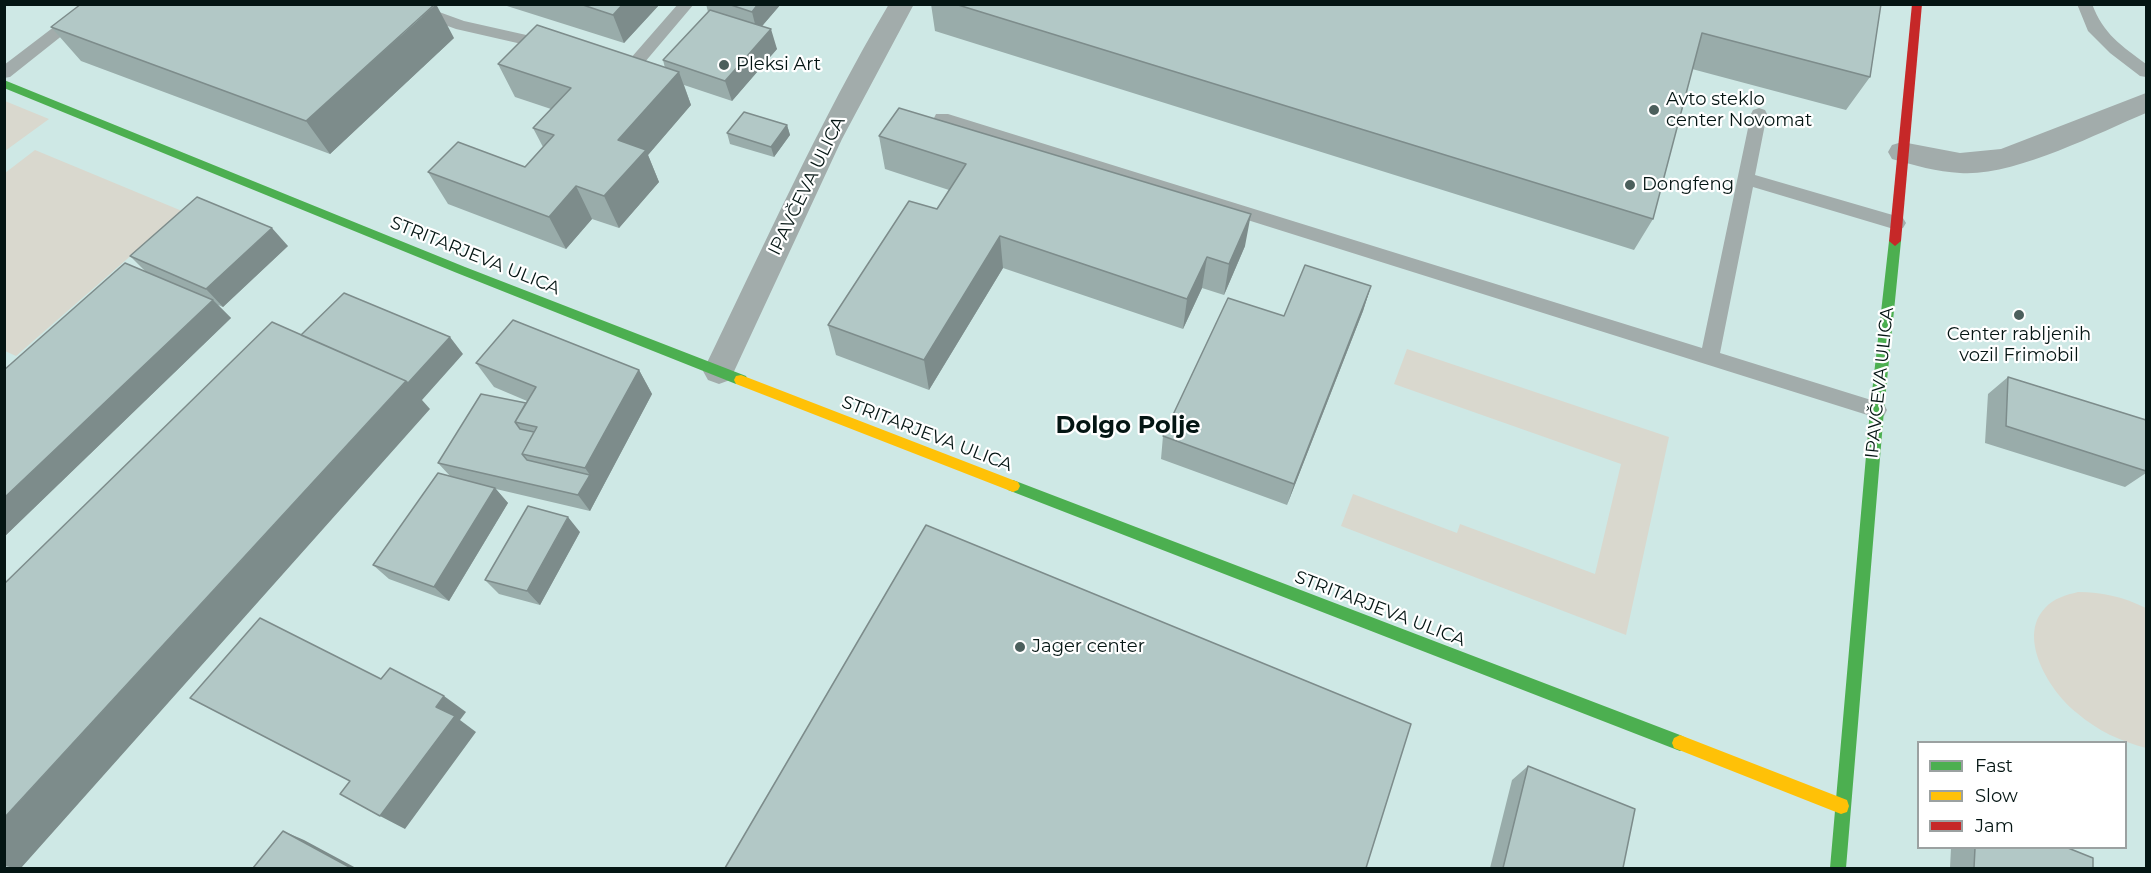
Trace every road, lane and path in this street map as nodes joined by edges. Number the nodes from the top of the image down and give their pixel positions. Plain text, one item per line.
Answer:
1 (95, 4) edge
2 (400, 4) edge
3 (687, 4) edge
4 (902, 4) edge
5 (1917, 4) edge
6 (2084, 4) edge
7 (564, 49) edge
8 (598, 57) edge
9 (2146, 72) edge
10 (4, 73) edge
11 (4, 84) edge
12 (2146, 103) edge
13 (1759, 114) dead end
14 (942, 118) edge
15 (1902, 152) junction
16 (1748, 179) junction
17 (1898, 223) junction
18 (1709, 359) junction
19 (719, 372) junction
20 (1876, 410) junction
21 (1841, 806) junction
22 (1838, 868) edge

1 - 10 lane
2 - 7 lane
3 - 8 lane
4 - 19 street, IPAVČEVA ULICA
5 - 15 street, IPAVČEVA ULICA
6 - 9 lane
11 - 19 street, STRITARJEVA ULICA
12 - 15 street
13 - 16 lane
14 - 18 lane
15 - 17 street, IPAVČEVA ULICA
16 - 17 lane
16 - 18 lane
17 - 20 street, IPAVČEVA ULICA
18 - 20 lane
19 - 21 street, STRITARJEVA ULICA
20 - 21 street, IPAVČEVA ULICA
21 - 22 street, IPAVČEVA ULICA

